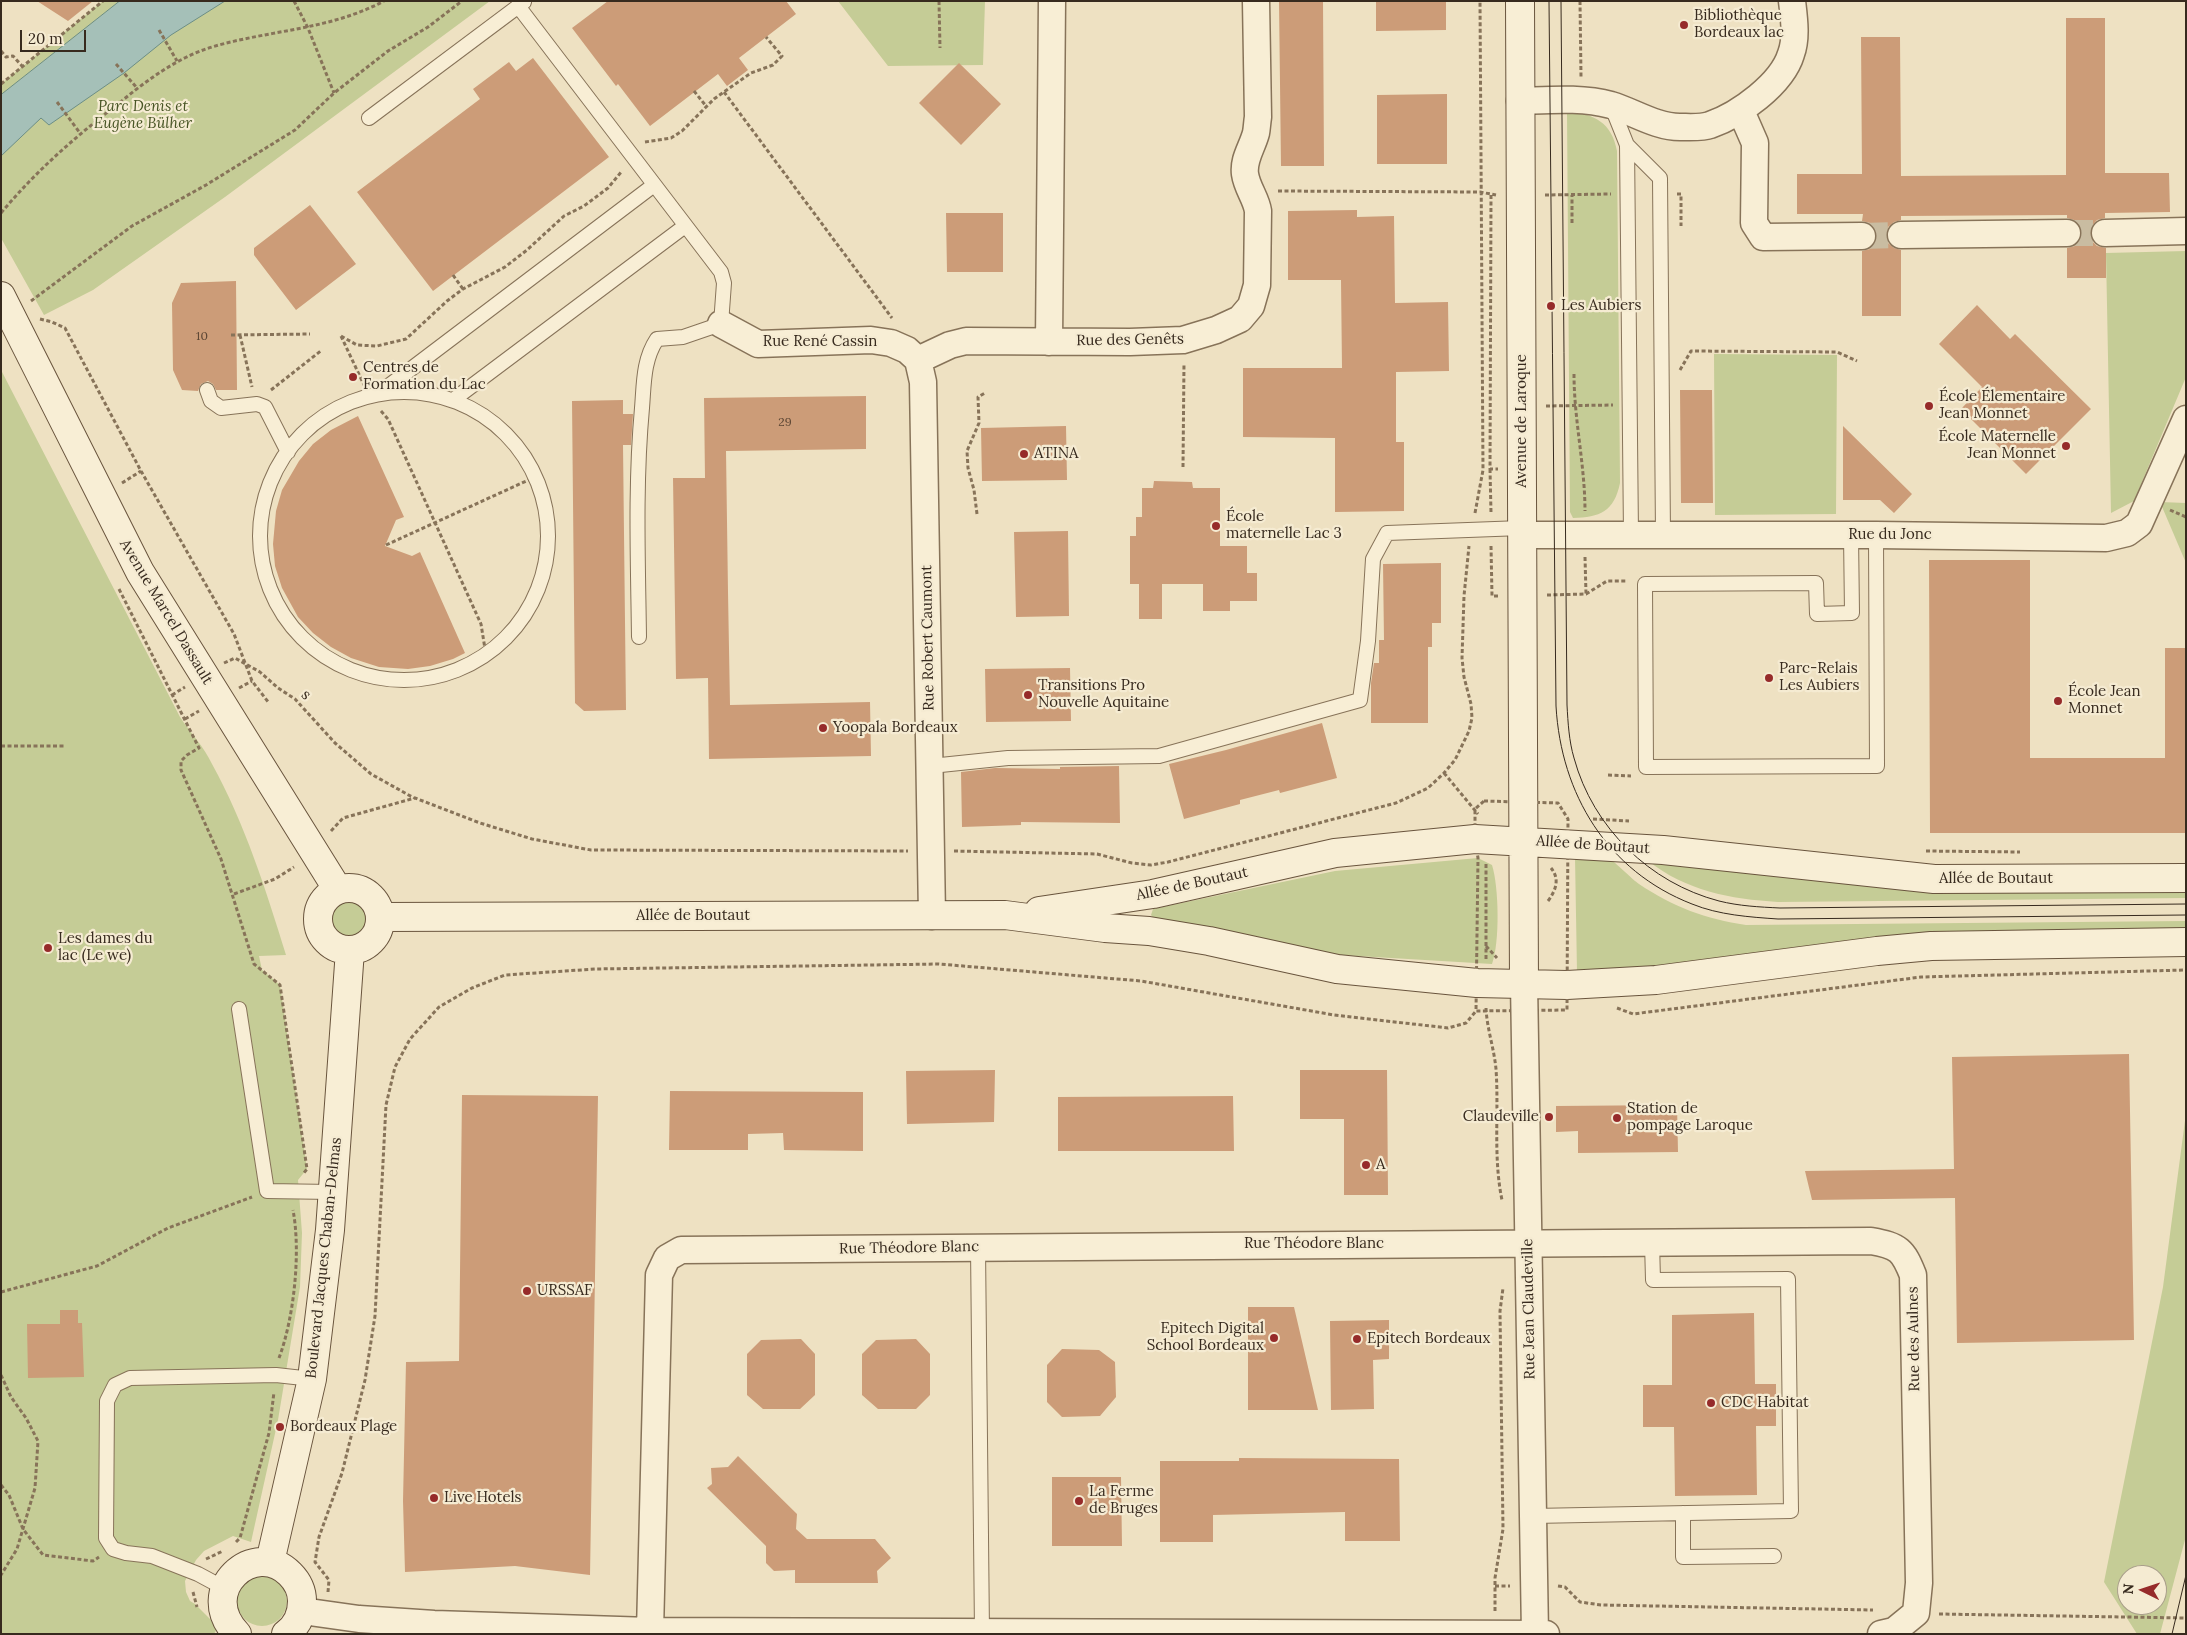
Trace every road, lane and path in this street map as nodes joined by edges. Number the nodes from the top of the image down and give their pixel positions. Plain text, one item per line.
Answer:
1 (103, 1) edge
2 (294, 1) edge
3 (384, 1) edge
4 (462, 1) edge
5 (939, 1) edge
6 (1052, 1) edge
7 (1256, 1) edge
8 (1480, 1) edge
9 (1520, 1) edge
10 (1580, 1) edge
11 (1792, 1) edge
12 (522, 4) edge
13 (308, 28) junction
14 (159, 30) dead end
15 (766, 37) dead end
16 (940, 48) dead end
17 (1, 51) edge
18 (177, 61) junction
19 (116, 64) dead end
20 (22, 67) junction
21 (1, 84) edge
22 (137, 88) junction
23 (694, 91) dead end
24 (724, 92) junction
25 (334, 93) junction
26 (1582, 100) junction
27 (1520, 101) junction
28 (57, 102) dead end
29 (1611, 105) junction
30 (706, 106) junction
31 (1741, 111) junction
32 (369, 118) dead end
33 (80, 133) junction
34 (1627, 145) junction
35 (630, 154) junction
36 (654, 185) junction
37 (1251, 191) junction
38 (1480, 192) junction
39 (1628, 194) junction
40 (1660, 194) junction
41 (1681, 194) dead end
42 (1521, 195) junction
43 (1572, 195) junction
44 (1, 213) edge
45 (1572, 223) dead end
46 (685, 226) junction
47 (2186, 231) edge
48 (2067, 233) tunnel mouth
49 (2105, 233) tunnel mouth
50 (1901, 235) tunnel mouth
51 (1862, 236) tunnel mouth
52 (453, 275) dead end
53 (463, 289) junction
54 (1, 296) edge
55 (36, 298) dead end
56 (36, 318) dead end
57 (721, 324) junction
58 (240, 334) junction
59 (310, 334) dead end
60 (231, 335) dead end
61 (1184, 340) junction
62 (1049, 342) junction
63 (322, 350) dead end
64 (913, 355) junction
65 (1857, 362) dead end
66 (1679, 371) dead end
67 (1574, 374) dead end
68 (207, 390) dead end
69 (986, 393) dead end
70 (373, 395) junction
71 (453, 400) junction
72 (258, 405) junction
73 (2186, 419) edge
74 (288, 452) junction
75 (1183, 467) dead end
76 (535, 477) junction
77 (977, 514) dead end
78 (435, 523) junction
79 (1472, 530) junction
80 (1522, 532) junction
81 (1585, 535) junction
82 (1631, 535) junction
83 (1663, 535) junction
84 (1864, 535) junction
85 (386, 545) dead end
86 (1645, 584) junction
87 (118, 588) dead end
88 (639, 637) dead end
89 (486, 654) junction
90 (204, 675) junction
91 (172, 694) junction
92 (268, 703) dead end
93 (1, 746) edge
94 (64, 746) dead end
95 (931, 766) junction
96 (1444, 773) junction
97 (414, 798) junction
98 (1560, 819) dead end
99 (1575, 819) dead end
100 (1589, 820) dead end
101 (1631, 821) dead end
102 (1486, 839) junction
103 (1524, 841) junction
104 (313, 851) junction
105 (931, 851) junction
106 (1921, 851) dead end
107 (2028, 852) dead end
108 (2186, 878) edge
109 (338, 890) junction
110 (234, 894) junction
111 (1005, 915) junction
112 (932, 916) junction
113 (380, 917) junction
114 (2186, 942) edge
115 (350, 950) junction
116 (2186, 970) edge
117 (1524, 984) junction
118 (1575, 997) dead end
119 (1614, 1007) dead end
120 (239, 1009) dead end
121 (1476, 1011) dead end
122 (1486, 1011) dead end
123 (267, 1191) junction
124 (289, 1191) junction
125 (332, 1192) junction
126 (1518, 1242) junction
127 (1652, 1242) junction
128 (978, 1247) junction
129 (1504, 1285) dead end
130 (1, 1292) edge
131 (1, 1375) edge
132 (276, 1376) junction
133 (312, 1379) junction
134 (1, 1485) edge
135 (1683, 1513) junction
136 (1532, 1516) junction
137 (23, 1529) junction
138 (233, 1546) dead end
139 (229, 1548) dead end
140 (113, 1549) junction
141 (1774, 1556) dead end
142 (270, 1562) junction
143 (198, 1574) junction
144 (1, 1575) edge
145 (1495, 1586) junction
146 (1534, 1586) junction
147 (224, 1588) junction
148 (327, 1598) dead end
149 (199, 1610) dead end
150 (302, 1610) junction
151 (1916, 1613) junction
152 (2186, 1618) edge
153 (1885, 1625) edge
154 (359, 1626) edge
155 (587, 1631) edge
156 (650, 1631) junction
157 (1495, 1632) junction
158 (982, 1633) edge
159 (1538, 1633) edge
160 (237, 1634) edge
161 (286, 1634) edge

1 - 20 path
2 - 13 path
3 - 13 path
4 - 25 path
5 - 16 path
6 - 62 street
7 - 37 street, Rue des Genêts
8 - 38 path
9 - 27 main road, Avenue de Laroque
10 - 26 path
11 - 31 street
12 - 32 lane
12 - 35 lane
13 - 18 path
13 - 25 path
14 - 18 path
15 - 24 path
17 - 20 path
18 - 22 path
19 - 22 path
20 - 21 path
22 - 33 path
23 - 30 path
24 - 30 path
24 - 64 path
25 - 55 path
26 - 27 street
26 - 29 street
27 - 42 main road, Avenue de Laroque
28 - 33 path
29 - 31 street
29 - 34 lane
30 - 35 path
31 - 51 street
33 - 44 path
34 - 39 lane
34 - 40 lane
35 - 36 lane
35 - 53 path
36 - 46 lane
36 - 70 lane
37 - 38 path
37 - 61 street, Rue des Genêts
38 - 42 path
38 - 79 path
39 - 43 path
39 - 82 lane
40 - 41 path
40 - 83 lane
42 - 43 path
42 - 80 main road, Avenue de Laroque
43 - 45 path
46 - 57 lane
46 - 71 lane
47 - 49 street
48 - 50 street
52 - 53 path
53 - 70 path
54 - 90 main road, Avenue Marcel Dassault
56 - 92 path
57 - 64 street, Rue René Cassin
57 - 88 lane
58 - 59 path
58 - 60 path
58 - 72 path
61 - 62 street, Rue des Genêts
61 - 75 path
62 - 64 street, Rue des Genêts
63 - 72 path
64 - 95 street, Rue Robert Caumont
65 - 66 path
67 - 81 path
68 - 72 lane
69 - 77 path
70 - 71 lane
70 - 74 lane
70 - 78 path
71 - 76 lane
72 - 74 lane
73 - 84 street, Rue du Jonc
74 - 89 lane
76 - 78 path
76 - 89 lane
78 - 85 path
78 - 89 path
79 - 80 lane
79 - 95 lane
79 - 96 path
80 - 81 street, Rue du Jonc
80 - 103 main road, Avenue de Laroque
81 - 82 street, Rue du Jonc
81 - 86 path
82 - 83 street, Rue du Jonc
83 - 84 street, Rue du Jonc
84 - 86 lane
84 - 86 lane
87 - 91 path
90 - 91 path, s
90 - 97 path, s
90 - 104 main road, Avenue Marcel Dassault
91 - 110 path
93 - 94 path
95 - 105 street, Rue Robert Caumont
96 - 102 path
96 - 105 path
97 - 104 path
97 - 105 path
98 - 99 path
100 - 101 path
102 - 103 main road, Allée de Boutaut
102 - 111 main road, Allée de Boutaut
102 - 117 path
103 - 108 main road, Allée de Boutaut
103 - 117 main road, Avenue de Laroque
104 - 109 main road, Avenue Marcel Dassault
104 - 110 path
105 - 112 street, Rue Robert Caumont
106 - 107 path
109 - 113 main road
109 - 115 main road
110 - 124 path
111 - 112 main road, Allée de Boutaut
111 - 117 main road, Allée de Boutaut
112 - 113 main road, Allée de Boutaut
113 - 115 main road
114 - 117 main road, Allée de Boutaut
115 - 125 main road, Boulevard Jacques Chaban-Delmas
116 - 119 path
117 - 118 path
117 - 126 street, Rue Jean Claudeville
120 - 123 lane
121 - 148 path
122 - 126 path
123 - 124 lane
123 - 130 path
124 - 125 lane
124 - 132 path
125 - 133 main road, Boulevard Jacques Chaban-Delmas
126 - 127 street, Rue des Aulnes
126 - 128 street, Rue Théodore Blanc
126 - 136 street, Rue Jean Claudeville
127 - 135 lane
127 - 151 street, Rue des Aulnes
128 - 156 street, Rue Théodore Blanc
128 - 158 lane
129 - 145 path
131 - 137 path
132 - 133 lane
132 - 138 path
132 - 140 lane
133 - 142 main road, Boulevard Jacques Chaban-Delmas
134 - 137 path
135 - 136 lane
135 - 141 lane
136 - 146 street, Rue Jean Claudeville
137 - 140 path
137 - 144 path
139 - 143 path
140 - 143 lane
142 - 147 main road
142 - 150 main road
143 - 147 lane
143 - 149 path
145 - 146 path
145 - 157 path
146 - 153 path
146 - 159 street, Rue Jean Claudeville
147 - 160 main road
150 - 154 street
150 - 161 main road
151 - 152 path
151 - 153 street
154 - 155 street
155 - 156 street
156 - 158 street
157 - 158 street
157 - 159 street

